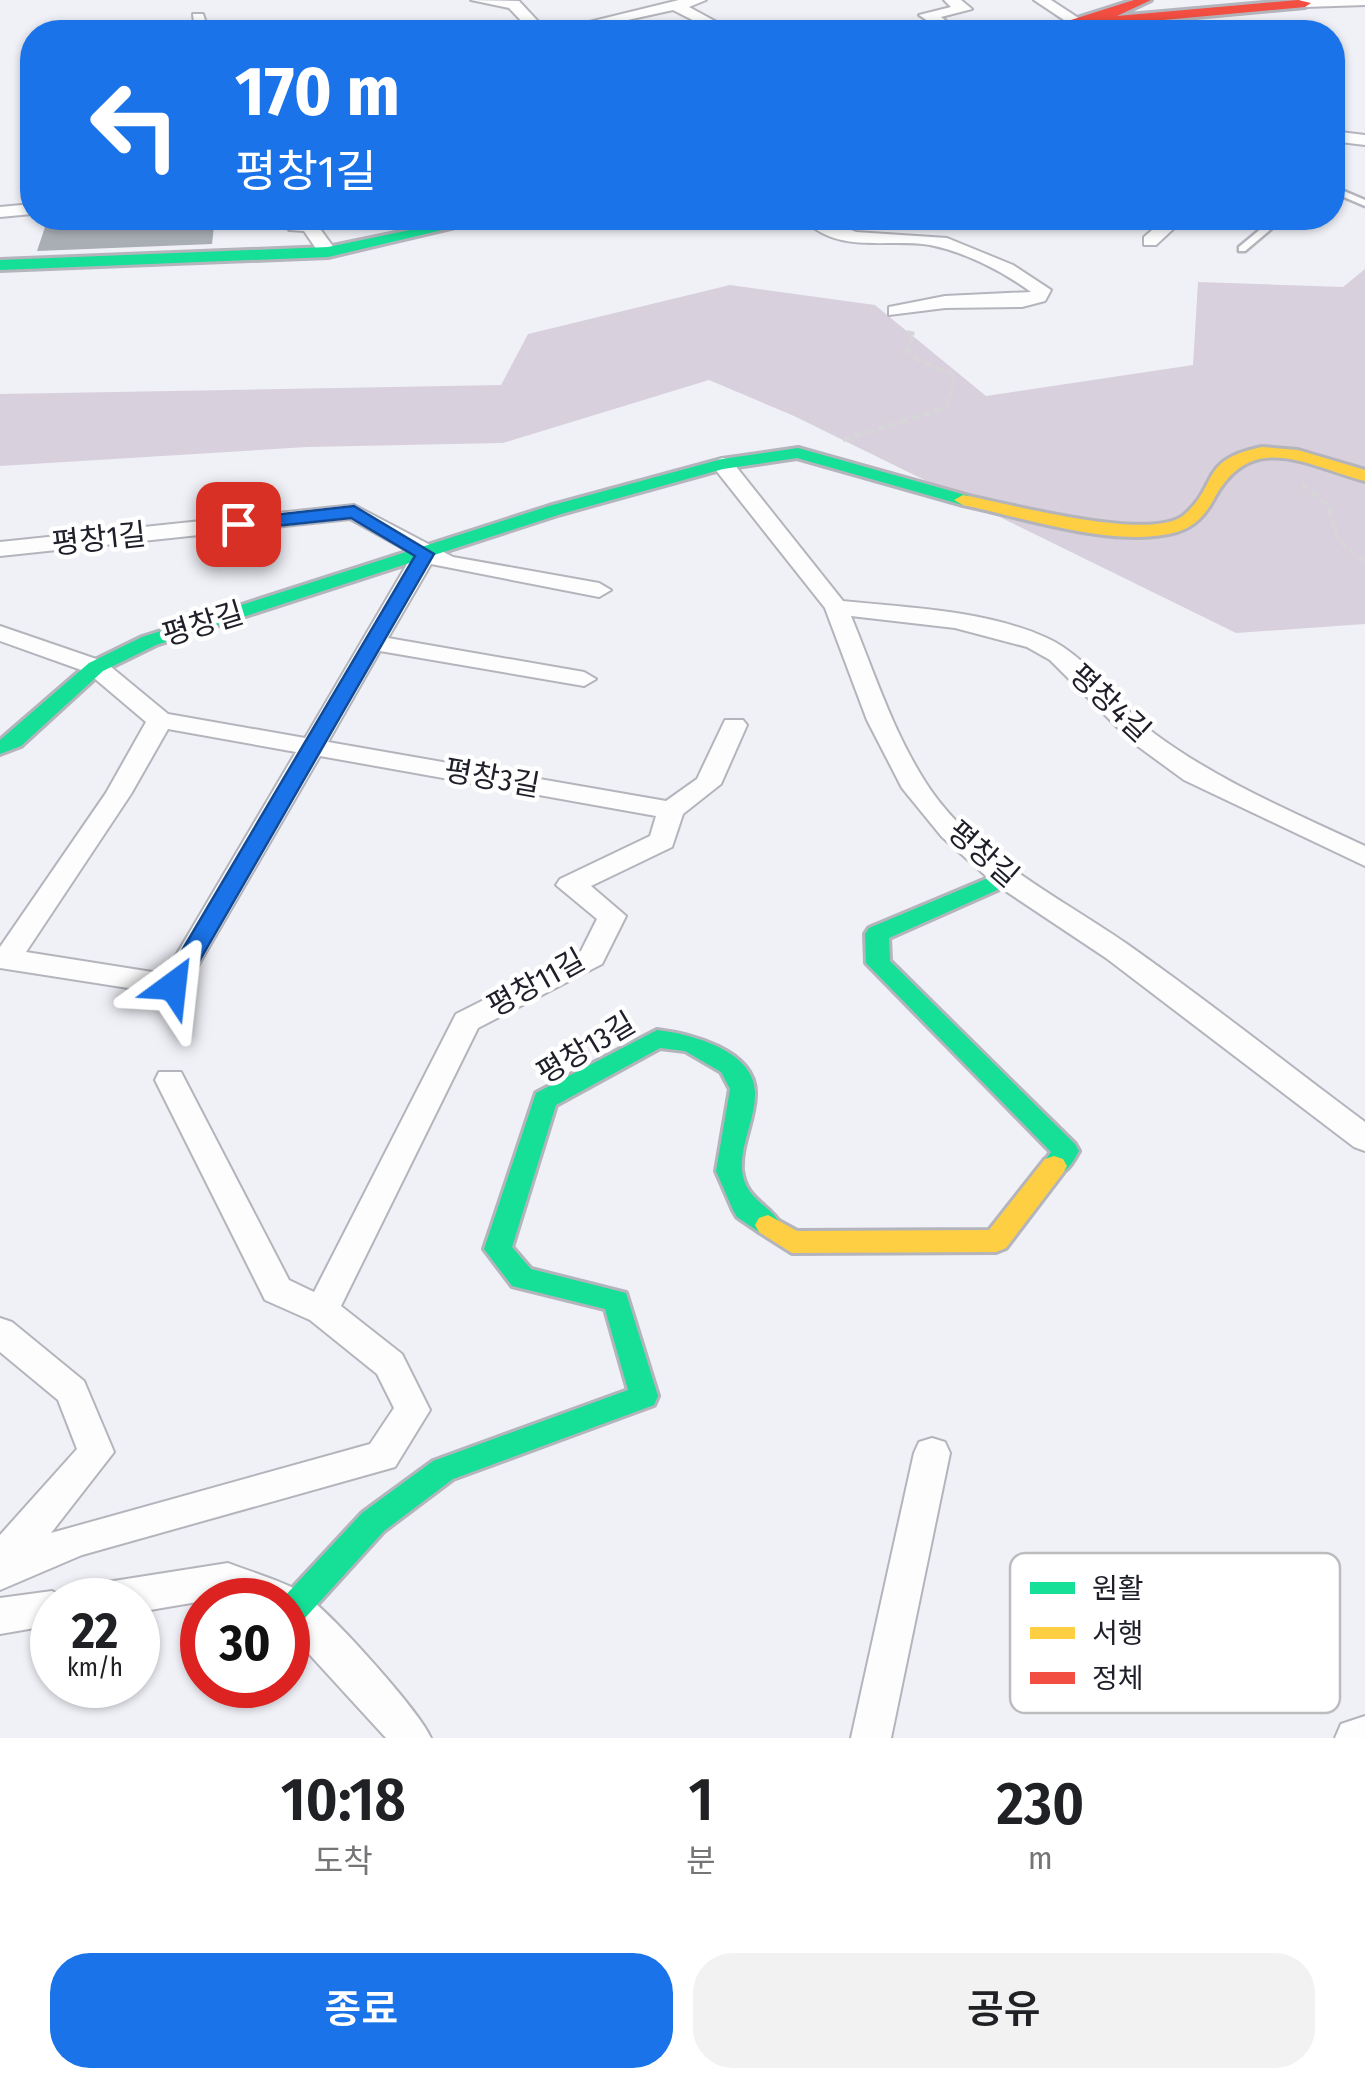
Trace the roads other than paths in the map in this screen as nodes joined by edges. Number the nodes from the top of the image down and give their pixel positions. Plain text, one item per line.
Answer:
1 (478, 0) edge
2 (700, 0) edge
3 (951, 0) edge
4 (1042, 0) edge
5 (1145, 0) edge
6 (1365, 1) edge
7 (516, 2) edge
8 (1304, 3) joint
9 (1226, 4) edge
10 (676, 6) junction
11 (611, 20) edge
12 (703, 20) edge
13 (935, 20) edge
14 (1075, 20) edge
15 (1084, 20) edge
16 (1094, 20) edge
17 (312, 230) edge
18 (430, 230) edge
19 (824, 230) edge
20 (1162, 230) edge
21 (1265, 230) edge
22 (1150, 241) dead end
23 (1242, 249) dead end
24 (328, 252) junction
25 (0, 265) edge
26 (896, 311) road end
27 (722, 464) junction
28 (1365, 476) edge
29 (0, 549) edge
30 (425, 554) junction
31 (599, 590) dead end
32 (836, 606) junction
33 (0, 633) edge
34 (374, 643) junction
35 (96, 667) junction
36 (584, 679) dead end
37 (160, 720) junction
38 (734, 725) dead end
39 (313, 747) junction
40 (5, 748) edge
41 (671, 810) junction
42 (1365, 857) edge
43 (1006, 878) junction
44 (3, 958) edge
45 (170, 1080) dead end
46 (1365, 1138) edge
47 (322, 1310) junction
48 (0, 1332) edge
49 (932, 1453) dead end
50 (0, 1561) edge
51 (0, 1572) edge
52 (310, 1581) edge
53 (30, 1611) edge
54 (0, 1616) edge
55 (310, 1630) edge
56 (1365, 1735) edge
57 (411, 1738) edge
58 (871, 1738) edge
59 (1355, 1738) edge

1 - 7 street
2 - 10 street
3 - 13 street
4 - 14 street
5 - 15 street
6 - 8 street
8 - 9 street
9 - 16 street
10 - 11 street
10 - 12 street
17 - 24 street
18 - 24 street
19 - 26 street
20 - 22 street
21 - 23 lane
24 - 25 street
27 - 28 street, 평창길 / 평창길
27 - 30 street, 평창길 / 평창길
27 - 32 street, 평창길 / 평창길
29 - 30 street, 평창1길
30 - 31 street, 평창1길
30 - 34 street
30 - 35 street, 평창길 / 평창길
32 - 42 street, 평창4길
32 - 43 street, 평창길 / 평창길
33 - 35 street
34 - 36 street
34 - 39 street
35 - 37 street, 평창3길
35 - 40 street, 평창길 / 평창길
37 - 39 street, 평창3길
37 - 44 street
38 - 41 street, 평창11길
39 - 41 street, 평창3길
39 - 44 street
41 - 47 street, 평창11길
43 - 46 street, 평창길 / 평창길
43 - 52 street, 평창13길
45 - 47 street
47 - 51 street
48 - 50 street
49 - 58 street
53 - 54 street
55 - 57 street
56 - 59 street

